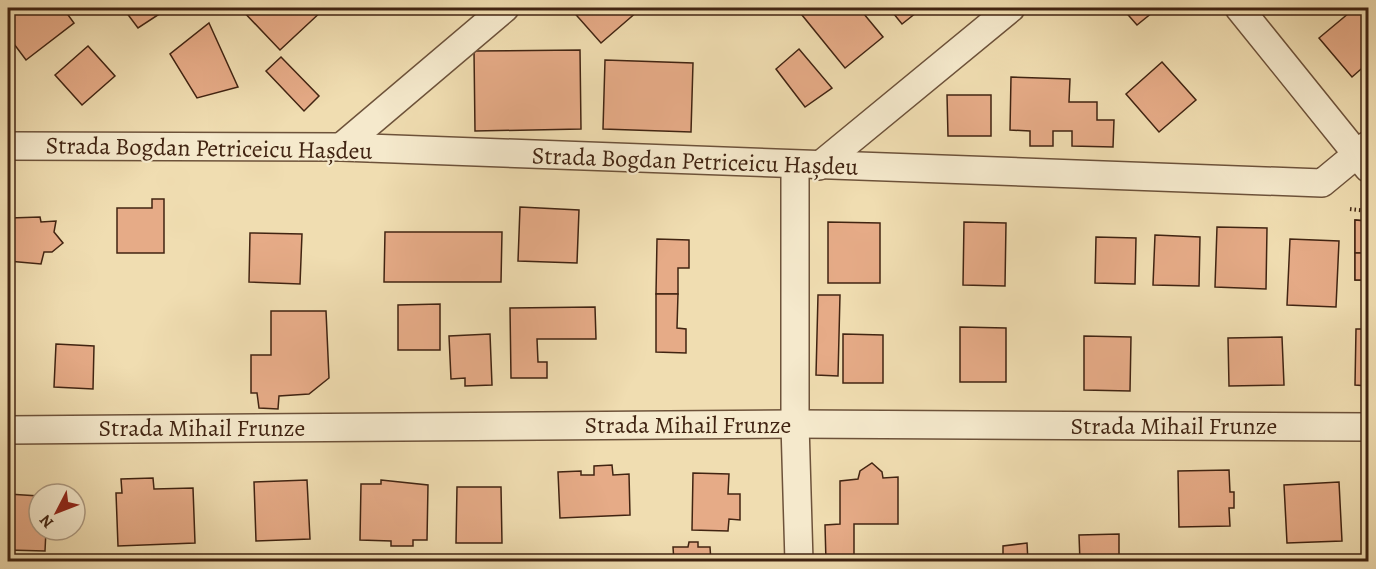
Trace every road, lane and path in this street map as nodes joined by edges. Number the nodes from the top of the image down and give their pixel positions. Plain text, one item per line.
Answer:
1 (505, 8) edge
2 (1011, 8) edge
3 (1239, 8) edge
4 (8, 146) edge
5 (340, 147) junction
6 (1365, 156) edge
7 (807, 166) junction
8 (1350, 209) dead end
9 (1368, 211) edge
10 (795, 424) junction
11 (1368, 427) edge
12 (8, 430) edge
13 (799, 561) edge

1 - 5 street
2 - 7 street
3 - 6 street
4 - 5 street, Strada Bogdan Petriceicu Hașdeu
5 - 7 street, Strada Bogdan Petriceicu Hașdeu
6 - 7 street, Strada Bogdan Petriceicu Hașdeu
7 - 10 street
8 - 9 path
10 - 11 street, Strada Mihail Frunze
10 - 12 street, Strada Mihail Frunze
10 - 13 street

